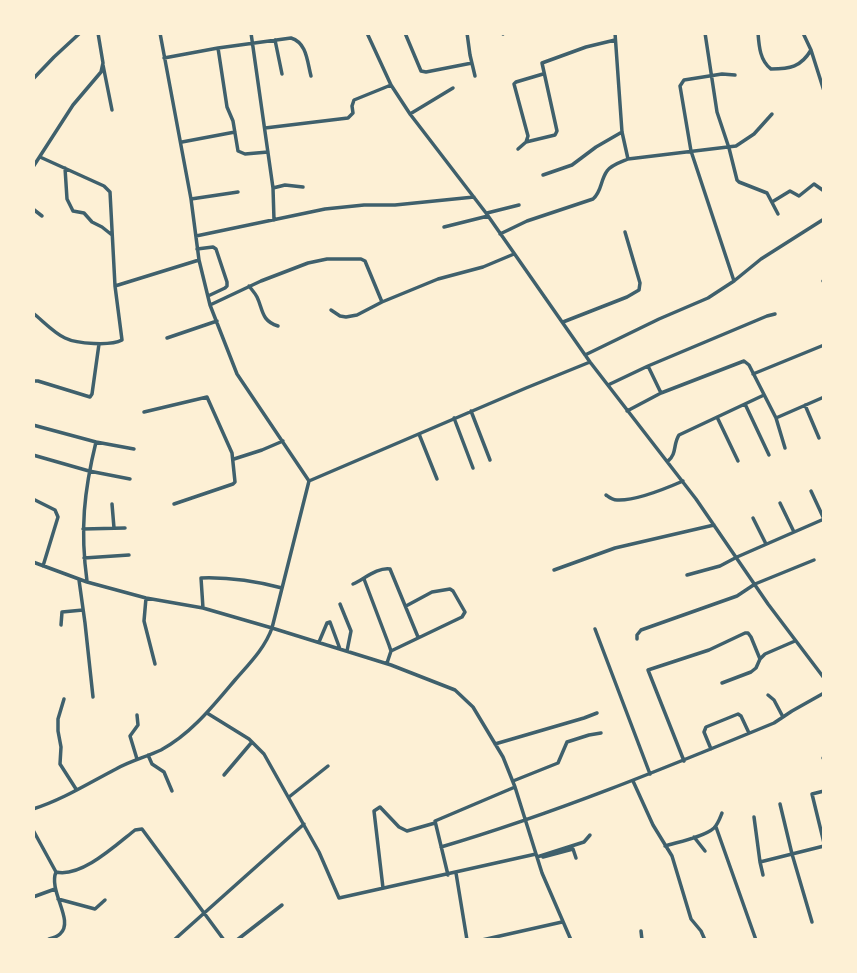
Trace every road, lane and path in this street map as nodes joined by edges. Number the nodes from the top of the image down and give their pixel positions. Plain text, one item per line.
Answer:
1 (80, 33) edge
2 (98, 33) edge
3 (160, 33) edge
4 (251, 33) edge
5 (367, 33) edge
6 (405, 33) edge
7 (467, 33) edge
8 (615, 33) edge
9 (705, 33) edge
10 (758, 33) edge
11 (803, 33) edge
12 (275, 40) junction
13 (615, 40) junction
14 (251, 44) junction
15 (218, 48) junction
16 (811, 50) junction
17 (164, 58) junction
18 (103, 63) junction
19 (472, 63) junction
20 (543, 74) junction
21 (282, 75) dead end
22 (711, 75) junction
23 (736, 75) dead end
24 (311, 76) dead end
25 (475, 76) dead end
26 (33, 79) edge
27 (391, 85) junction
28 (453, 88) dead end
29 (824, 91) edge
30 (112, 110) dead end
31 (410, 114) junction
32 (772, 114) dead end
33 (265, 128) junction
34 (235, 132) junction
35 (622, 132) junction
36 (181, 142) junction
37 (526, 142) junction
38 (729, 148) junction
39 (518, 149) dead end
40 (268, 152) junction
41 (691, 152) junction
42 (40, 156) junction
43 (628, 159) junction
44 (33, 167) edge
45 (65, 168) junction
46 (543, 175) dead end
47 (303, 187) dead end
48 (273, 188) junction
49 (824, 191) edge
50 (238, 192) dead end
51 (474, 197) junction
52 (191, 199) junction
53 (772, 202) junction
54 (519, 205) dead end
55 (33, 209) edge
56 (778, 214) dead end
57 (487, 215) junction
58 (42, 216) dead end
59 (824, 219) edge
60 (274, 220) junction
61 (444, 227) dead end
62 (625, 232) dead end
63 (500, 234) junction
64 (112, 235) junction
65 (196, 236) junction
66 (197, 249) junction
67 (514, 254) junction
68 (199, 260) junction
69 (734, 281) junction
70 (115, 286) junction
71 (249, 286) junction
72 (208, 296) junction
73 (382, 302) junction
74 (210, 305) junction
75 (331, 310) dead end
76 (33, 313) edge
77 (775, 314) dead end
78 (216, 321) junction
79 (563, 322) junction
80 (278, 326) dead end
81 (167, 338) dead end
82 (99, 344) junction
83 (824, 345) edge
84 (585, 355) junction
85 (590, 362) junction
86 (648, 366) junction
87 (754, 374) junction
88 (33, 381) edge
89 (608, 385) junction
90 (661, 393) junction
91 (764, 394) junction
92 (824, 397) edge
93 (745, 404) junction
94 (805, 405) junction
95 (471, 411) junction
96 (627, 411) junction
97 (144, 412) dead end
98 (717, 417) junction
99 (454, 418) junction
100 (776, 418) junction
101 (33, 425) edge
102 (419, 434) junction
103 (818, 438) dead end
104 (283, 441) junction
105 (96, 442) junction
106 (785, 448) dead end
107 (134, 449) dead end
108 (33, 455) edge
109 (769, 455) dead end
110 (234, 459) junction
111 (490, 460) dead end
112 (668, 461) junction
113 (738, 461) dead end
114 (473, 468) dead end
115 (89, 471) junction
116 (130, 479) dead end
117 (437, 479) dead end
118 (309, 481) junction
119 (683, 481) junction
120 (811, 491) dead end
121 (606, 495) dead end
122 (33, 499) edge
123 (780, 503) dead end
124 (112, 504) dead end
125 (174, 504) dead end
126 (753, 518) dead end
127 (824, 519) edge
128 (714, 525) junction
129 (114, 528) junction
130 (125, 528) dead end
131 (83, 529) junction
132 (794, 532) junction
133 (766, 544) junction
134 (129, 555) dead end
135 (737, 557) junction
136 (84, 558) junction
137 (814, 560) dead end
138 (33, 562) edge
139 (43, 566) junction
140 (554, 570) dead end
141 (687, 576) dead end
142 (364, 579) junction
143 (79, 580) junction
144 (88, 582) junction
145 (353, 584) dead end
146 (755, 584) junction
147 (282, 588) junction
148 (146, 598) junction
149 (340, 604) dead end
150 (406, 606) junction
151 (203, 608) junction
152 (83, 610) junction
153 (61, 625) dead end
154 (272, 628) junction
155 (595, 629) dead end
156 (418, 637) junction
157 (637, 639) dead end
158 (795, 641) junction
159 (319, 642) junction
160 (340, 649) junction
161 (347, 651) junction
162 (391, 651) junction
163 (760, 659) junction
164 (387, 663) junction
165 (155, 664) dead end
166 (824, 678) edge
167 (722, 683) dead end
168 (824, 693) edge
169 (768, 695) dead end
170 (93, 697) dead end
171 (64, 699) dead end
172 (207, 713) junction
173 (597, 713) dead end
174 (137, 715) dead end
175 (783, 717) junction
176 (601, 733) dead end
177 (749, 733) junction
178 (252, 742) junction
179 (495, 744) junction
180 (712, 749) junction
181 (148, 755) junction
182 (137, 759) junction
183 (681, 762) junction
184 (328, 766) dead end
185 (650, 774) junction
186 (224, 775) dead end
187 (513, 781) junction
188 (633, 781) junction
189 (515, 787) junction
190 (76, 790) junction
191 (172, 791) dead end
192 (824, 791) edge
193 (289, 797) junction
194 (779, 804) dead end
195 (33, 808) edge
196 (722, 813) dead end
197 (754, 817) dead end
198 (527, 821) junction
199 (435, 823) junction
200 (304, 824) junction
201 (716, 827) junction
202 (33, 830) edge
203 (590, 835) dead end
204 (694, 837) junction
205 (824, 845) edge
206 (665, 846) junction
207 (442, 847) junction
208 (705, 851) dead end
209 (792, 854) junction
210 (537, 857) junction
211 (576, 858) dead end
212 (760, 862) junction
213 (55, 872) junction
214 (456, 872) junction
215 (448, 874) junction
216 (763, 875) dead end
217 (383, 888) junction
218 (55, 889) junction
219 (33, 897) edge
220 (58, 899) junction
221 (105, 900) dead end
222 (282, 905) dead end
223 (203, 913) junction
224 (563, 922) junction
225 (812, 922) dead end
226 (641, 931) dead end
227 (49, 939) edge
228 (174, 940) edge
229 (225, 940) edge
230 (237, 940) edge
231 (467, 940) edge
232 (482, 940) edge
233 (571, 940) edge
234 (642, 940) edge
235 (705, 940) edge
236 (756, 940) edge

1 - 26 street
2 - 18 street
3 - 17 street
4 - 14 street
5 - 27 street
6 - 19 street
7 - 19 street
8 - 13 street
9 - 22 street
10 - 16 street
11 - 16 street
12 - 14 street
12 - 21 street
12 - 24 street
13 - 20 street
13 - 35 street
14 - 15 street
14 - 33 street
15 - 17 street
15 - 34 street
16 - 29 street
17 - 36 street
18 - 30 street
18 - 42 street
19 - 25 street
20 - 37 street
20 - 37 street
22 - 23 street
22 - 38 street
22 - 41 street
27 - 31 street
27 - 33 street
28 - 31 street
31 - 51 street
32 - 38 street
33 - 40 street
34 - 36 street
34 - 40 street
35 - 43 street
35 - 46 street
36 - 52 street
37 - 39 street
38 - 41 street
38 - 53 street
40 - 48 street
41 - 43 street
41 - 69 street
42 - 44 street
42 - 45 street
43 - 63 street
45 - 64 street
45 - 64 street
47 - 48 street
48 - 60 street
49 - 53 street
50 - 52 street
51 - 57 street
51 - 60 street
52 - 65 street
53 - 56 street
54 - 57 street
55 - 58 street
57 - 61 street
57 - 63 street
59 - 69 street
60 - 65 street
62 - 79 street
63 - 67 street
64 - 70 street
65 - 66 street
66 - 68 street
66 - 72 street
67 - 73 street
67 - 79 street
68 - 70 street
68 - 72 street
69 - 84 street
70 - 82 street
71 - 73 street
71 - 74 street
71 - 80 street
72 - 74 street
73 - 75 street
74 - 78 street
76 - 82 street
77 - 86 street
78 - 81 street
78 - 104 street
79 - 84 street
82 - 88 street
83 - 87 street
84 - 85 street
85 - 89 street
85 - 95 street
86 - 89 street
86 - 90 street
87 - 90 street
87 - 91 street
89 - 96 street
90 - 96 street
91 - 93 street
91 - 100 street
92 - 94 street
93 - 98 street
93 - 109 street
94 - 100 street
94 - 103 street
95 - 99 street
95 - 111 street
96 - 112 street
97 - 110 street
98 - 112 street
98 - 113 street
99 - 102 street
99 - 114 street
100 - 106 street
101 - 105 street
102 - 117 street
102 - 118 street
104 - 110 street
104 - 118 street
105 - 107 street
105 - 115 street
108 - 115 street
110 - 125 street
112 - 119 street
115 - 116 street
115 - 131 street
118 - 147 street
119 - 121 street
119 - 128 street
120 - 127 street
122 - 139 street
123 - 132 street
124 - 129 street
126 - 133 street
127 - 132 street
128 - 135 street
128 - 140 street
129 - 130 street
129 - 131 street
131 - 136 street
132 - 133 street
133 - 135 street
134 - 136 street
135 - 141 street
135 - 146 street
136 - 144 street
137 - 146 street
138 - 139 street
139 - 143 street
142 - 145 street
142 - 150 street
142 - 162 street
143 - 144 street
143 - 152 street
144 - 148 street
146 - 157 street
146 - 158 street
147 - 151 street
147 - 154 street
148 - 151 street
148 - 165 street
149 - 161 street
150 - 156 street
150 - 156 street
151 - 154 street
152 - 153 street
152 - 170 street
154 - 159 street
154 - 172 street
155 - 185 street
156 - 162 street
158 - 163 street
158 - 166 street
159 - 160 street
159 - 160 street
160 - 161 street
161 - 164 street
162 - 164 street
163 - 167 street
163 - 183 street
164 - 179 street
168 - 175 street
169 - 175 street
171 - 190 street
172 - 178 street
172 - 181 street
173 - 179 street
174 - 182 street
175 - 177 street
176 - 187 street
177 - 180 street
177 - 180 street
178 - 186 street
178 - 193 street
179 - 187 street
180 - 183 street
181 - 182 street
181 - 191 street
182 - 190 street
183 - 185 street
184 - 193 street
185 - 188 street
187 - 189 street
188 - 198 street
188 - 206 street
189 - 198 street
189 - 199 street
190 - 195 street
192 - 205 street
193 - 200 street
194 - 209 street
196 - 201 street
197 - 212 street
198 - 207 street
198 - 210 street
199 - 207 street
199 - 217 street
200 - 217 street
200 - 223 street
201 - 204 street
201 - 236 street
202 - 213 street
203 - 210 street
204 - 206 street
204 - 208 street
205 - 209 street
206 - 235 street
207 - 215 street
209 - 212 street
209 - 225 street
210 - 211 street
210 - 214 street
210 - 224 street
212 - 216 street
213 - 218 street
213 - 223 street
214 - 215 street
214 - 231 street
215 - 217 street
218 - 219 street
218 - 220 street
220 - 221 street
220 - 227 street
222 - 230 street
223 - 228 street
223 - 229 street
224 - 232 street
224 - 233 street
226 - 234 street

